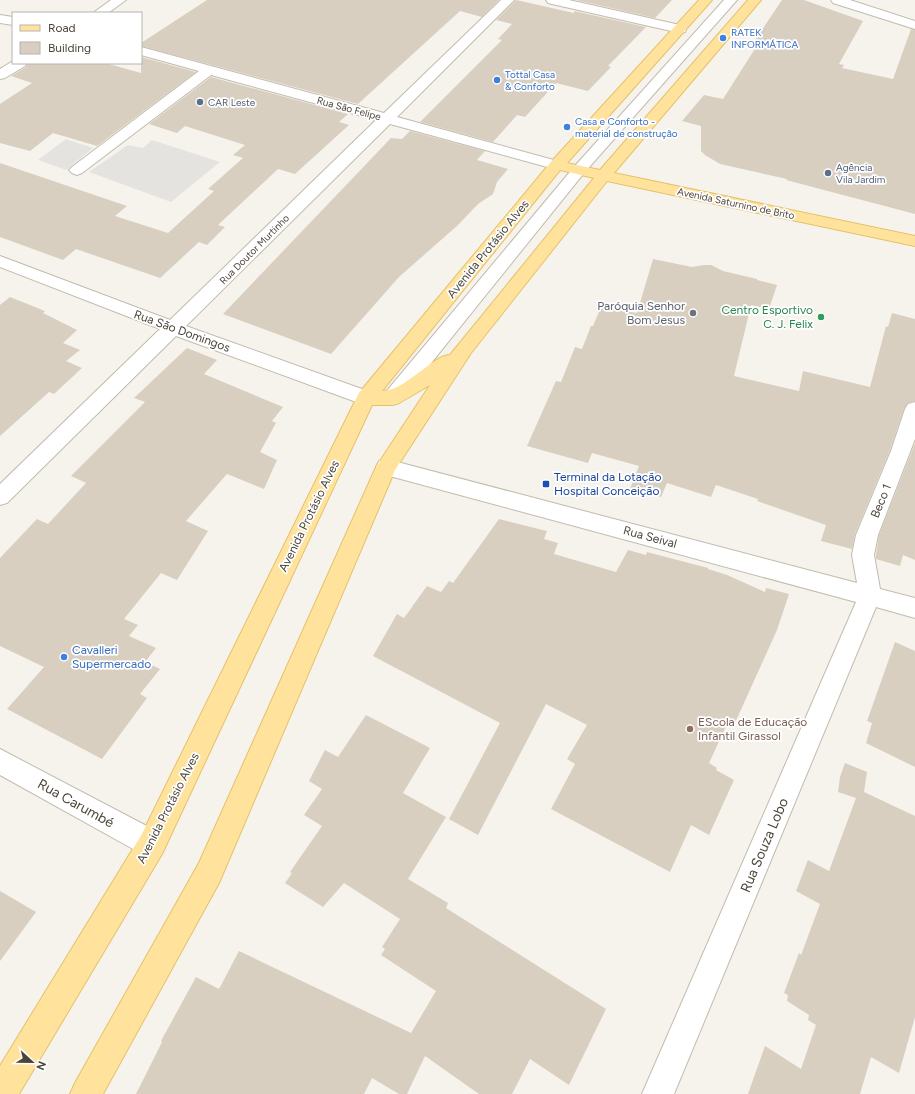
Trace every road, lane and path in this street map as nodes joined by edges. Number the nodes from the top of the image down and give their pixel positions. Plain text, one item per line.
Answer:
1 (120, 0) edge
2 (508, 0) edge
3 (552, 0) edge
4 (706, 0) edge
5 (731, 0) edge
6 (755, 0) edge
7 (837, 0) edge
8 (101, 12) edge
9 (0, 19) edge
10 (12, 22) edge
11 (915, 25) edge
12 (680, 29) junction
13 (142, 51) edge
14 (18, 64) edge
15 (210, 69) junction
16 (0, 75) edge
17 (387, 118) junction
18 (556, 165) junction
19 (77, 170) dead end
20 (579, 170) junction
21 (603, 176) junction
22 (915, 241) edge
23 (0, 261) edge
24 (174, 328) junction
25 (464, 349) junction
26 (366, 398) junction
27 (392, 398) junction
28 (915, 409) edge
29 (386, 466) junction
30 (0, 496) edge
31 (870, 595) junction
32 (915, 608) edge
33 (0, 761) edge
34 (152, 844) junction
35 (1, 1094) edge
36 (86, 1094) edge
37 (658, 1094) edge

1 - 8 street
2 - 17 street, Rua Doutor Murtinho
3 - 12 street
4 - 12 main road, Avenida Protásio Alves
5 - 20 street
6 - 21 main road
7 - 11 street
9 - 10 street
12 - 18 main road, Avenida Protásio Alves
13 - 15 street, Rua São Felipe
14 - 16 street
15 - 17 street, Rua São Felipe
15 - 19 street
17 - 18 street, Rua São Felipe
17 - 24 street, Rua Doutor Murtinho
18 - 20 main road, Avenida Saturnino de Brito
18 - 26 main road, Avenida Protásio Alves
20 - 21 main road, Avenida Saturnino de Brito
20 - 27 street
21 - 22 main road, Avenida Saturnino de Brito
21 - 25 main road
23 - 24 street, Rua São Domingos
24 - 26 street, Rua São Domingos
24 - 30 street, Rua Doutor Murtinho
25 - 27 main road
25 - 29 main road
26 - 27 main road
26 - 34 main road, Avenida Protásio Alves
28 - 31 street, Beco 1
29 - 31 street, Rua Seival
29 - 36 main road
31 - 32 street, Rua Seival
31 - 37 street, Rua Souza Lobo
33 - 34 street, Rua Carumbé
34 - 35 main road, Avenida Protásio Alves

